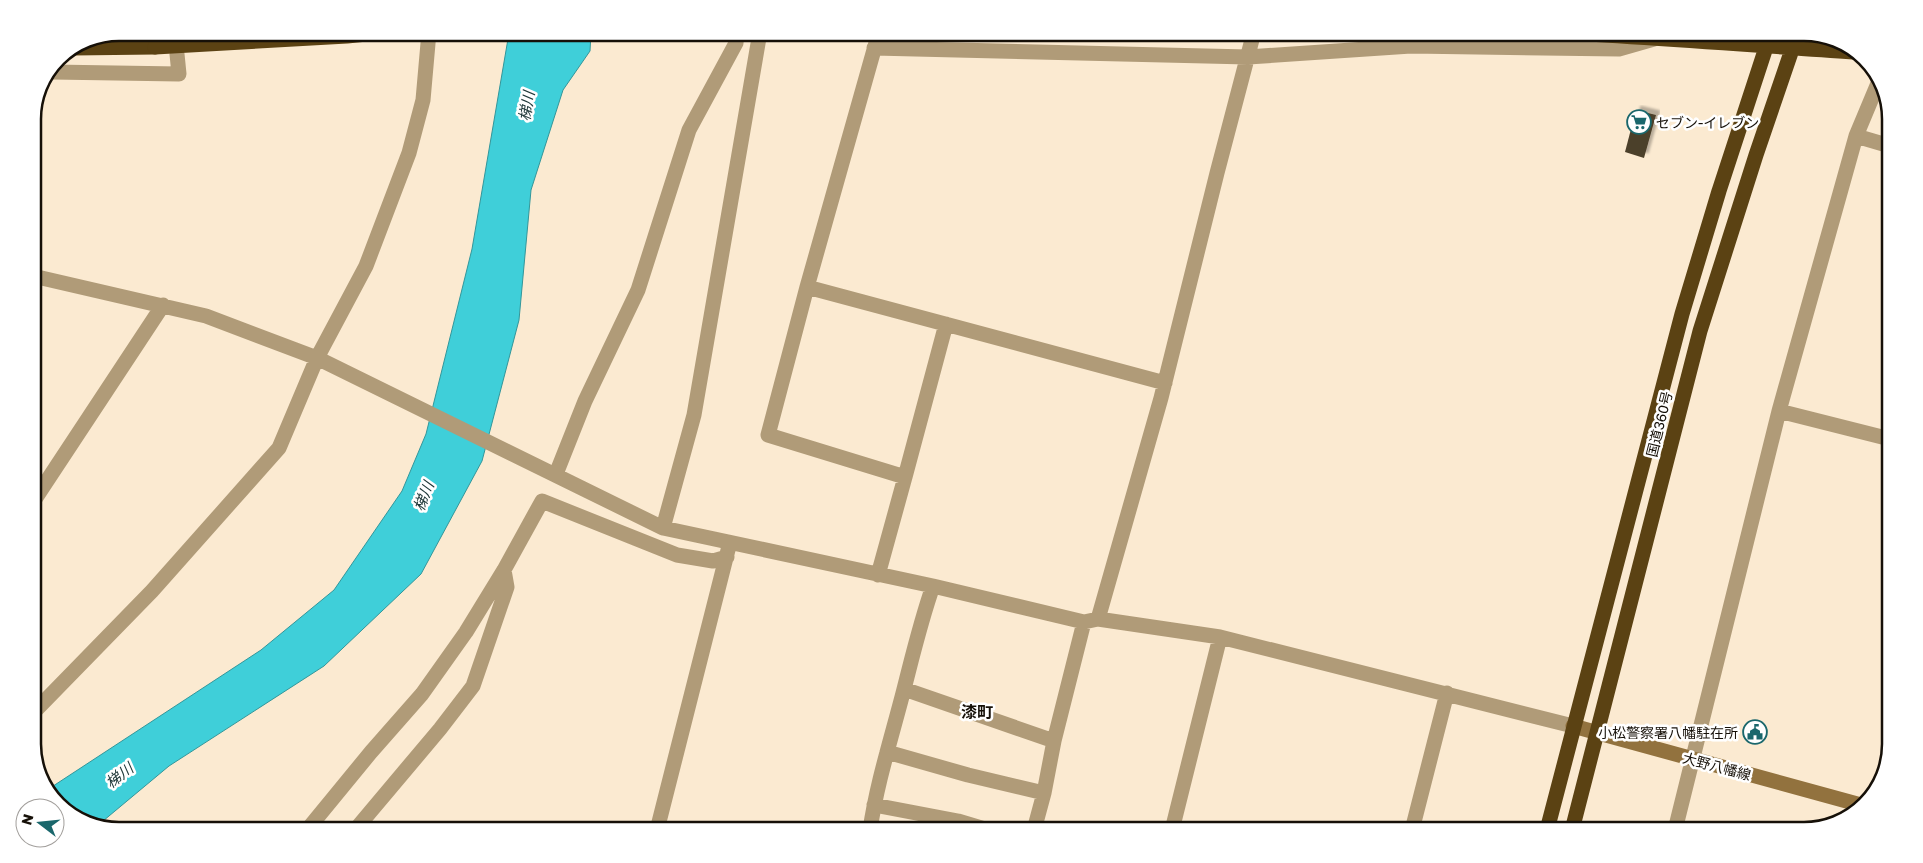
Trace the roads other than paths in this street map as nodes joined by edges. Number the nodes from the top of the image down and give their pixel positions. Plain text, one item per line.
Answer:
1 (260, 41) edge
2 (428, 41) edge
3 (736, 41) edge
4 (758, 41) edge
5 (876, 41) edge
6 (1252, 41) edge
7 (1649, 41) edge
8 (1767, 41) edge
9 (1796, 41) edge
10 (1801, 41) edge
11 (88, 48) edge
12 (874, 48) junction
13 (1837, 49) edge
14 (177, 54) tunnel mouth
15 (1248, 57) junction
16 (57, 72) edge
17 (1876, 89) edge
18 (1856, 136) junction
19 (1882, 144) edge
20 (41, 278) edge
21 (807, 287) junction
22 (163, 305) junction
23 (946, 324) junction
24 (322, 361) junction
25 (1165, 383) junction
26 (1779, 410) junction
27 (1882, 437) edge
28 (550, 471) junction
29 (905, 477) junction
30 (41, 485) edge
31 (663, 528) junction
32 (731, 542) junction
33 (727, 557) junction
34 (504, 570) junction
35 (878, 575) junction
36 (933, 586) junction
37 (1091, 620) junction
38 (1220, 637) junction
39 (904, 689) junction
40 (1447, 693) junction
41 (41, 705) edge
42 (1574, 726) junction
43 (1597, 732) junction
44 (1054, 742) junction
45 (887, 752) junction
46 (1693, 760) junction
47 (1044, 793) junction
48 (1853, 804) edge
49 (874, 805) junction
50 (314, 822) edge
51 (362, 822) edge
52 (659, 822) edge
53 (871, 822) edge
54 (961, 822) edge
55 (1036, 822) edge
56 (1174, 822) edge
57 (1414, 822) edge
58 (1549, 822) edge
59 (1574, 822) edge
60 (1677, 822) edge

1 - 11 highway, bridge
2 - 24 street
3 - 28 street
4 - 31 street
5 - 12 street
6 - 15 street
7 - 15 street
8 - 42 highway, 国道360号
9 - 43 highway, 国道360号
10 - 13 highway
12 - 15 street
12 - 21 street
14 - 16 street
15 - 25 street
17 - 18 street
18 - 19 street
18 - 26 street
20 - 22 street
21 - 23 street
21 - 29 street
22 - 24 street
22 - 30 street
23 - 25 street
23 - 29 street
24 - 28 street
24 - 41 street
25 - 37 street
26 - 27 street
26 - 46 street
28 - 31 street
29 - 35 street
31 - 32 street
32 - 33 street
32 - 35 street
33 - 34 street
33 - 52 street
34 - 50 street
34 - 51 street
35 - 36 street
36 - 37 street
36 - 39 street
37 - 38 street
37 - 44 street
38 - 40 street
38 - 56 street
39 - 44 street
39 - 45 street
40 - 42 street
40 - 57 street
42 - 43 main road, 大野八幡線
42 - 58 highway, 国道360号
43 - 46 main road, 大野八幡線
43 - 59 highway, 国道360号
44 - 47 street
45 - 47 street
45 - 49 street
46 - 48 main road, 大野八幡線
46 - 60 street
47 - 55 street
49 - 53 street
49 - 54 street

